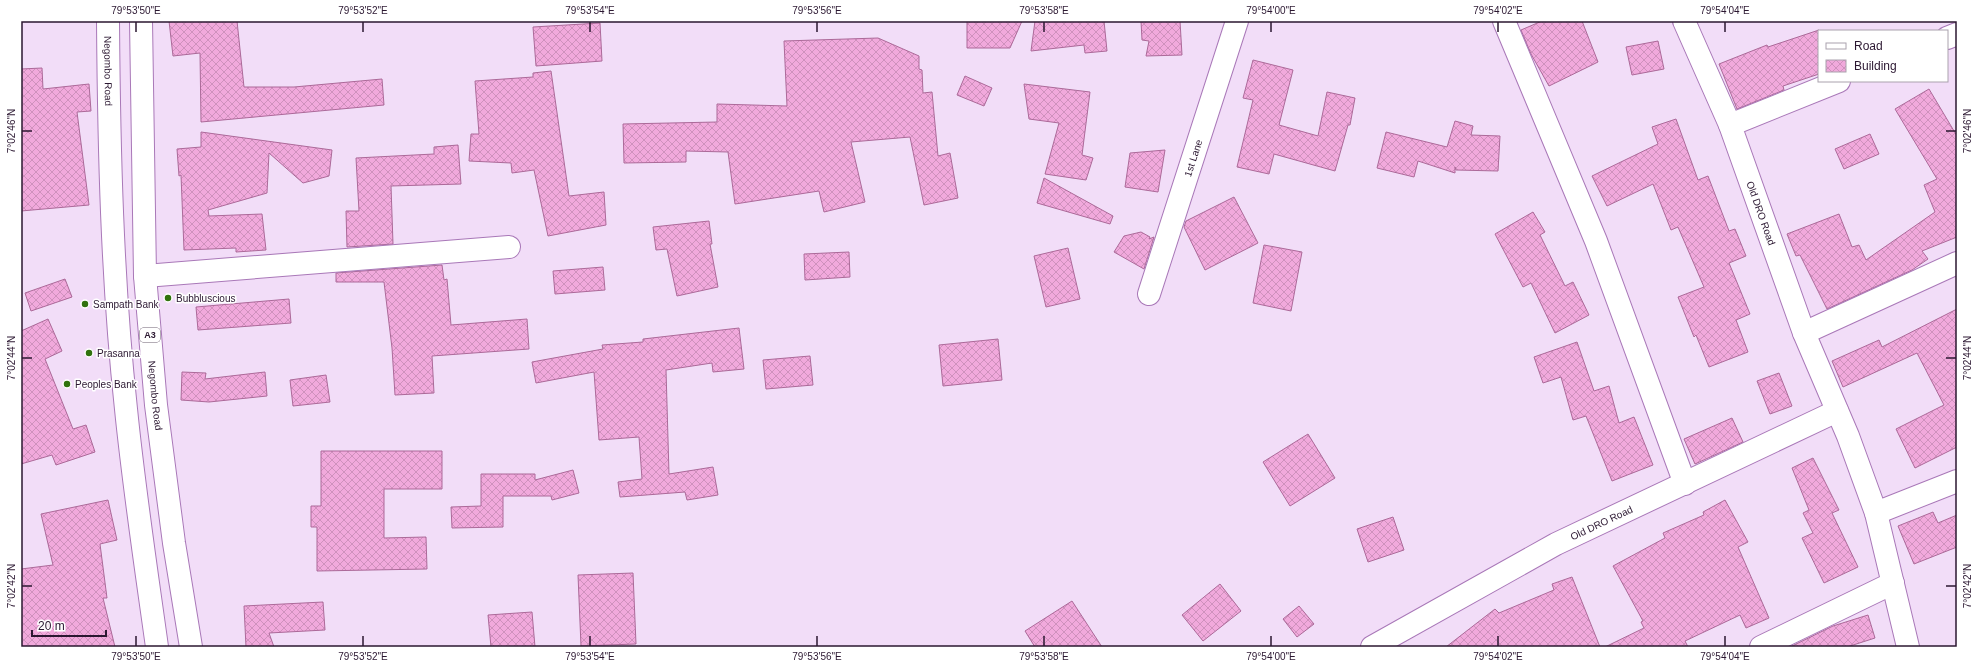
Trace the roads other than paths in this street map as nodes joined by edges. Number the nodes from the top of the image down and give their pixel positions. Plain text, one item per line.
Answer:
1 (108, 21) edge
2 (141, 21) edge
3 (1237, 21) edge
4 (1504, 21) edge
5 (1684, 21) edge
6 (1837, 82) edge
7 (1730, 125) junction
8 (509, 248) dead end
9 (1957, 263) edge
10 (145, 276) junction
11 (1150, 294) dead end
12 (1804, 333) junction
13 (1837, 411) junction
14 (1957, 481) edge
15 (1685, 484) junction
16 (1876, 513) junction
17 (1893, 583) junction
18 (157, 647) edge
19 (191, 647) edge
20 (1372, 647) edge
21 (1761, 647) edge
22 (1908, 647) edge

1 - 18 main road, Negombo Road
2 - 10 main road, Negombo Road / A3
3 - 11 main road, 1st Lane
4 - 15 main road
5 - 7 main road, Old DRO Road
6 - 7 main road
7 - 12 main road, Old DRO Road
8 - 10 main road
9 - 12 main road
10 - 19 main road, Negombo Road / A3
12 - 13 main road, Old DRO Road
13 - 15 main road, Old DRO Road
13 - 16 main road, Old DRO Road
14 - 16 main road
15 - 20 main road, Old DRO Road
16 - 17 main road, Old DRO Road
17 - 21 main road
17 - 22 main road, Old DRO Road

